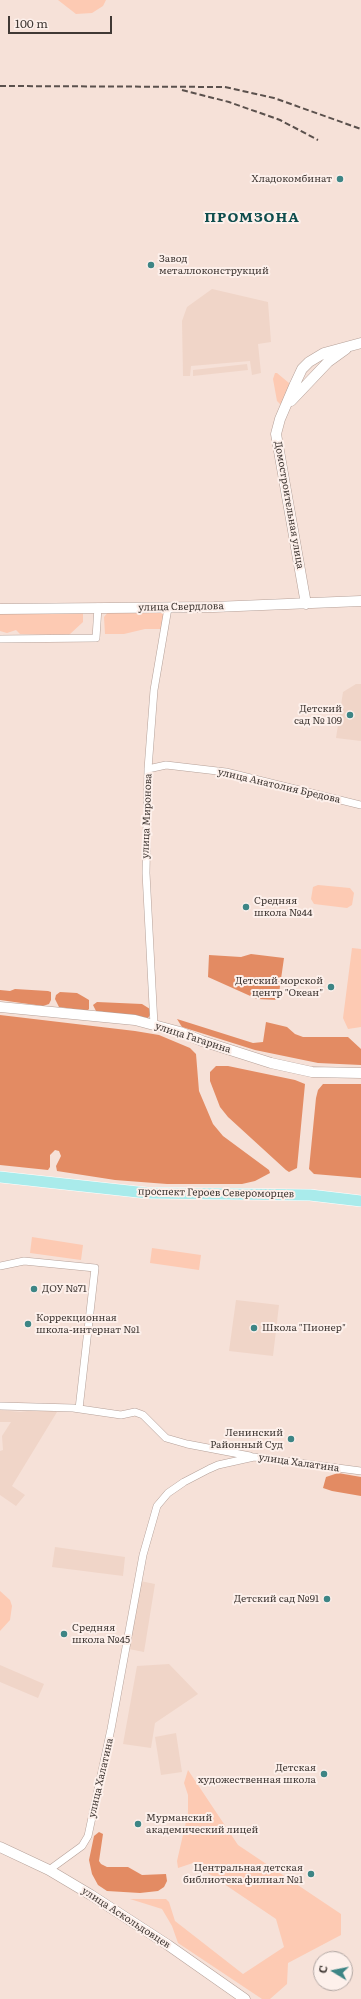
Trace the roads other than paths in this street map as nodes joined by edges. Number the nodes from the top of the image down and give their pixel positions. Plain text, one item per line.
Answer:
1 (361, 343) edge
2 (361, 601) edge
3 (306, 604) junction
4 (98, 607) junction
5 (168, 608) junction
6 (0, 609) edge
7 (0, 639) edge
8 (148, 769) junction
9 (361, 805) edge
10 (0, 1007) edge
11 (154, 1024) junction
12 (361, 1073) edge
13 (0, 1177) edge
14 (361, 1201) edge
15 (0, 1266) edge
16 (0, 1406) edge
17 (79, 1409) junction
18 (254, 1457) junction
19 (361, 1471) edge
20 (0, 1847) edge
21 (49, 1870) junction
22 (245, 1999) edge

1 - 3 street, Домостроительная улица
2 - 3 street, улица Свердлова
3 - 5 street, улица Свердлова
4 - 5 street, улица Свердлова
4 - 6 street, улица Свердлова
4 - 7 street
5 - 8 street, улица Миронова
8 - 9 street, улица Анатолия Бредова
8 - 11 street, улица Миронова
10 - 11 street, улица Гагарина
11 - 12 street, улица Гагарина
13 - 14 main road, проспект Героев Североморцев
15 - 17 street
16 - 17 street
17 - 18 street
18 - 19 street, улица Халатина
18 - 21 street, улица Халатина
20 - 21 street, улица Аскольдовцев
21 - 22 street, улица Аскольдовцев

